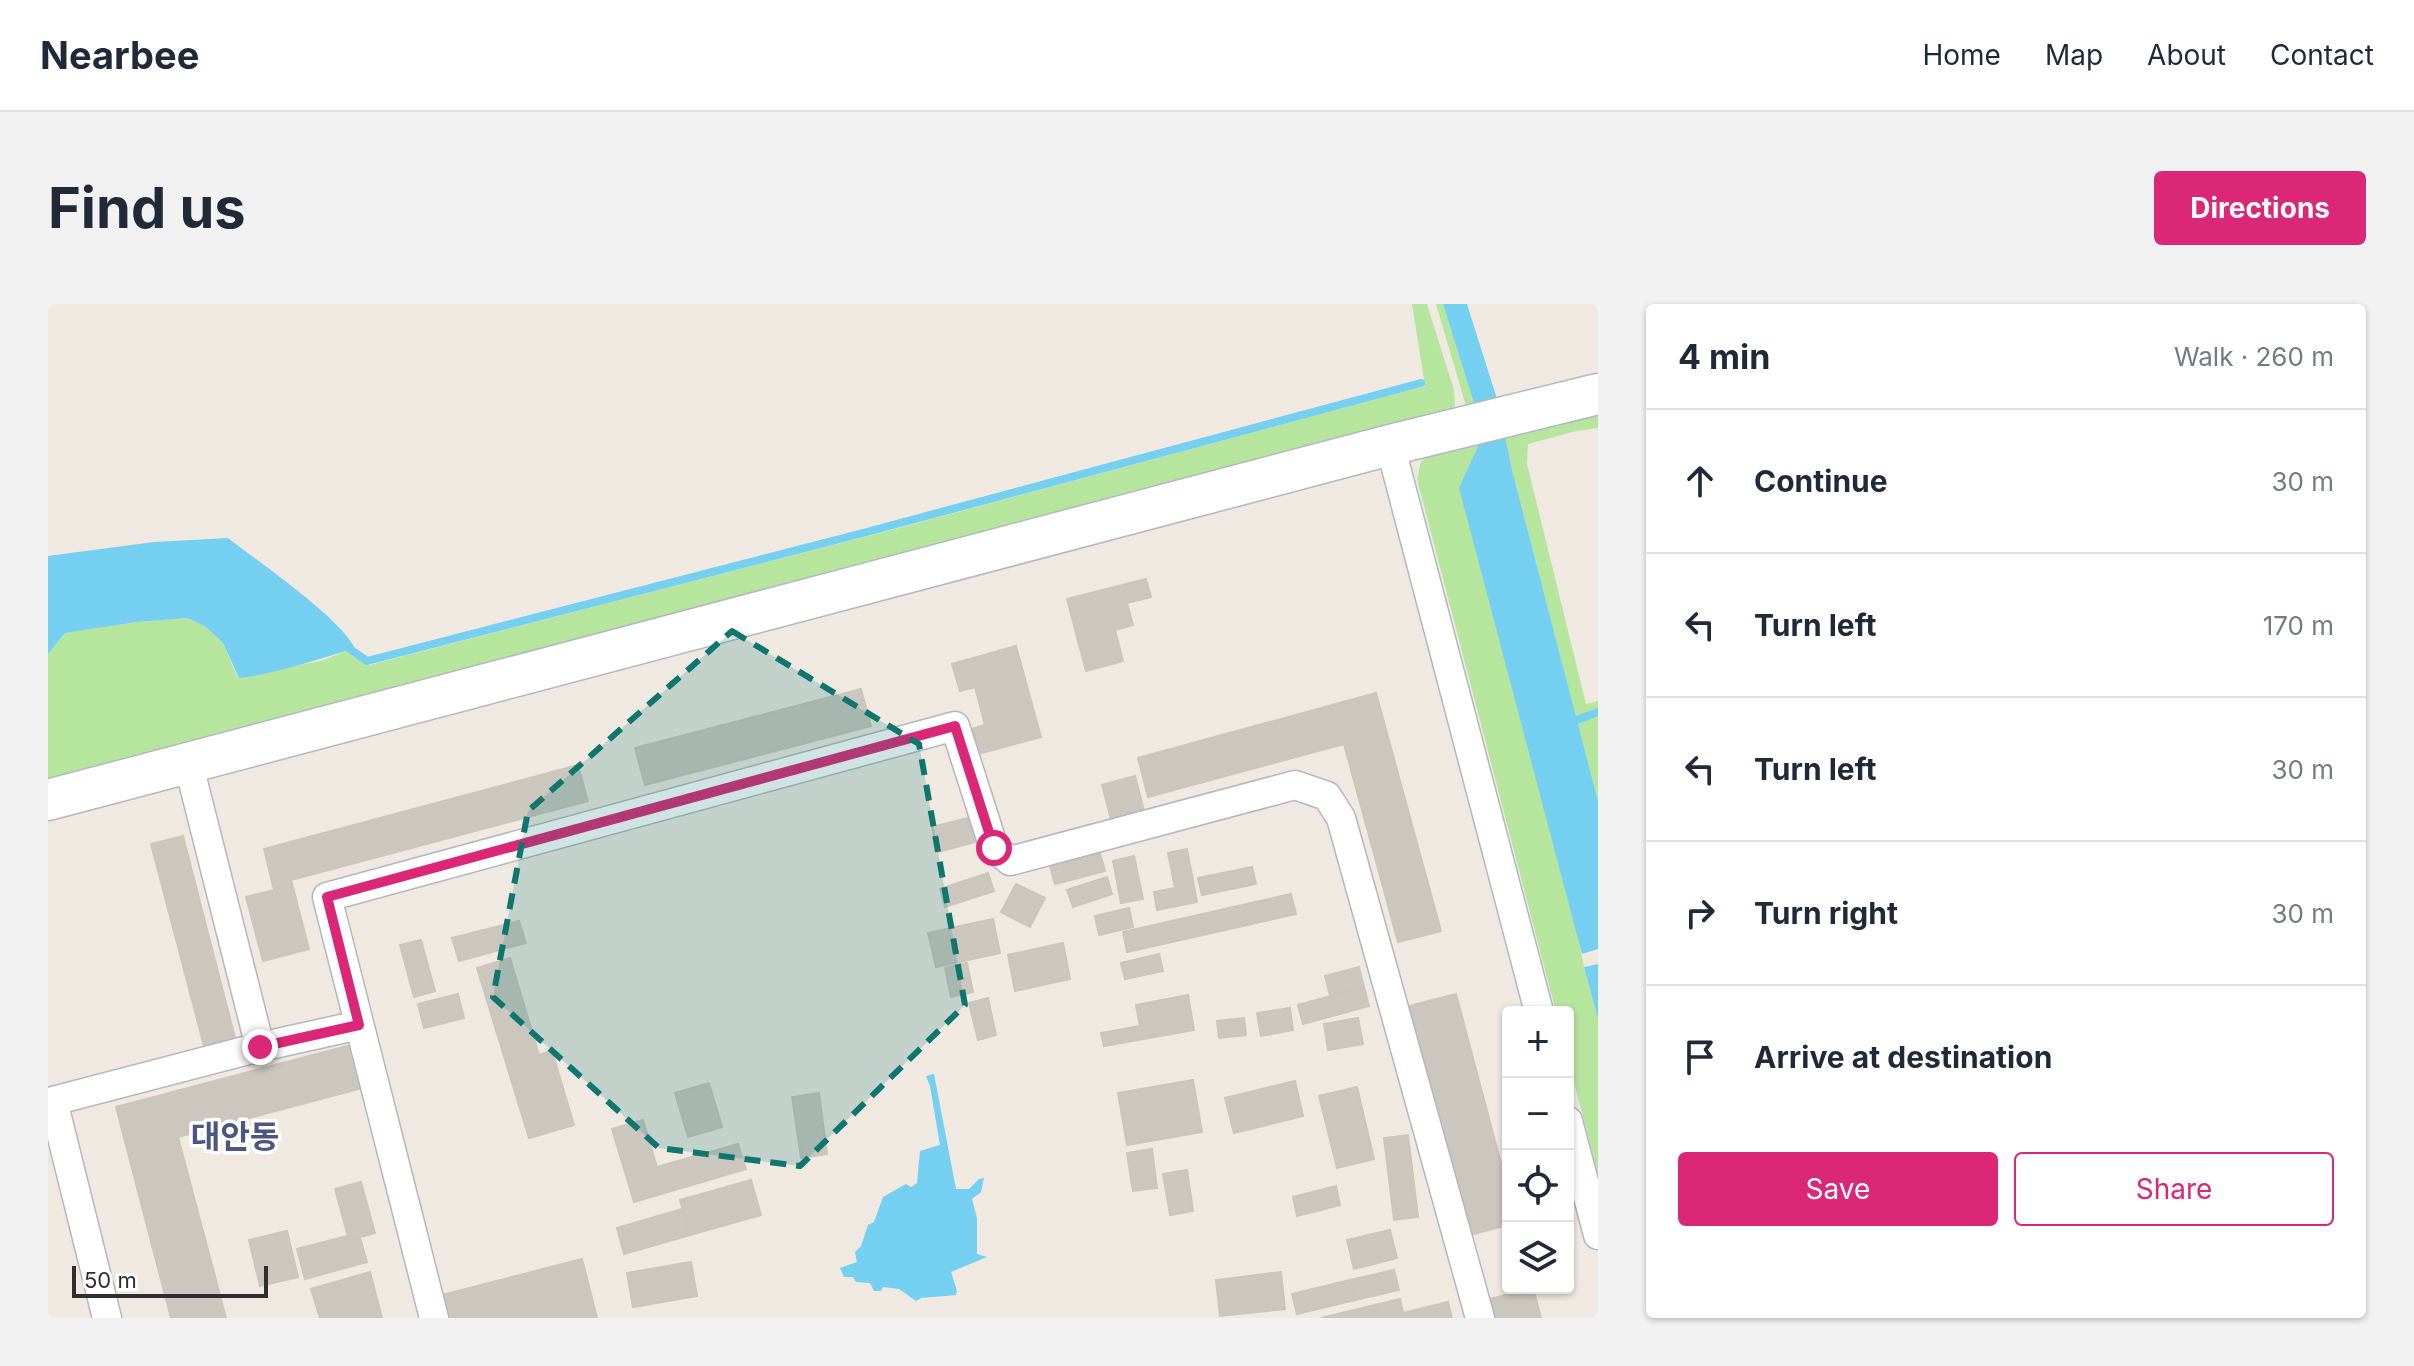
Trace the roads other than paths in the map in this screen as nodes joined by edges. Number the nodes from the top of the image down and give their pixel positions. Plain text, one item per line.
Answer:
1 (1598, 394) edge
2 (1390, 445) junction
3 (188, 762) junction
4 (48, 800) edge
5 (1537, 1006) edge
6 (359, 1025) junction
7 (260, 1047) junction
8 (1574, 1144) edge
9 (1598, 1235) edge
10 (107, 1318) edge
11 (434, 1318) edge
12 (1480, 1318) edge

1 - 2 main road
2 - 3 main road
2 - 5 street
3 - 4 main road
3 - 7 street
6 - 7 street
6 - 11 street
6 - 12 street
7 - 10 street
8 - 9 street

